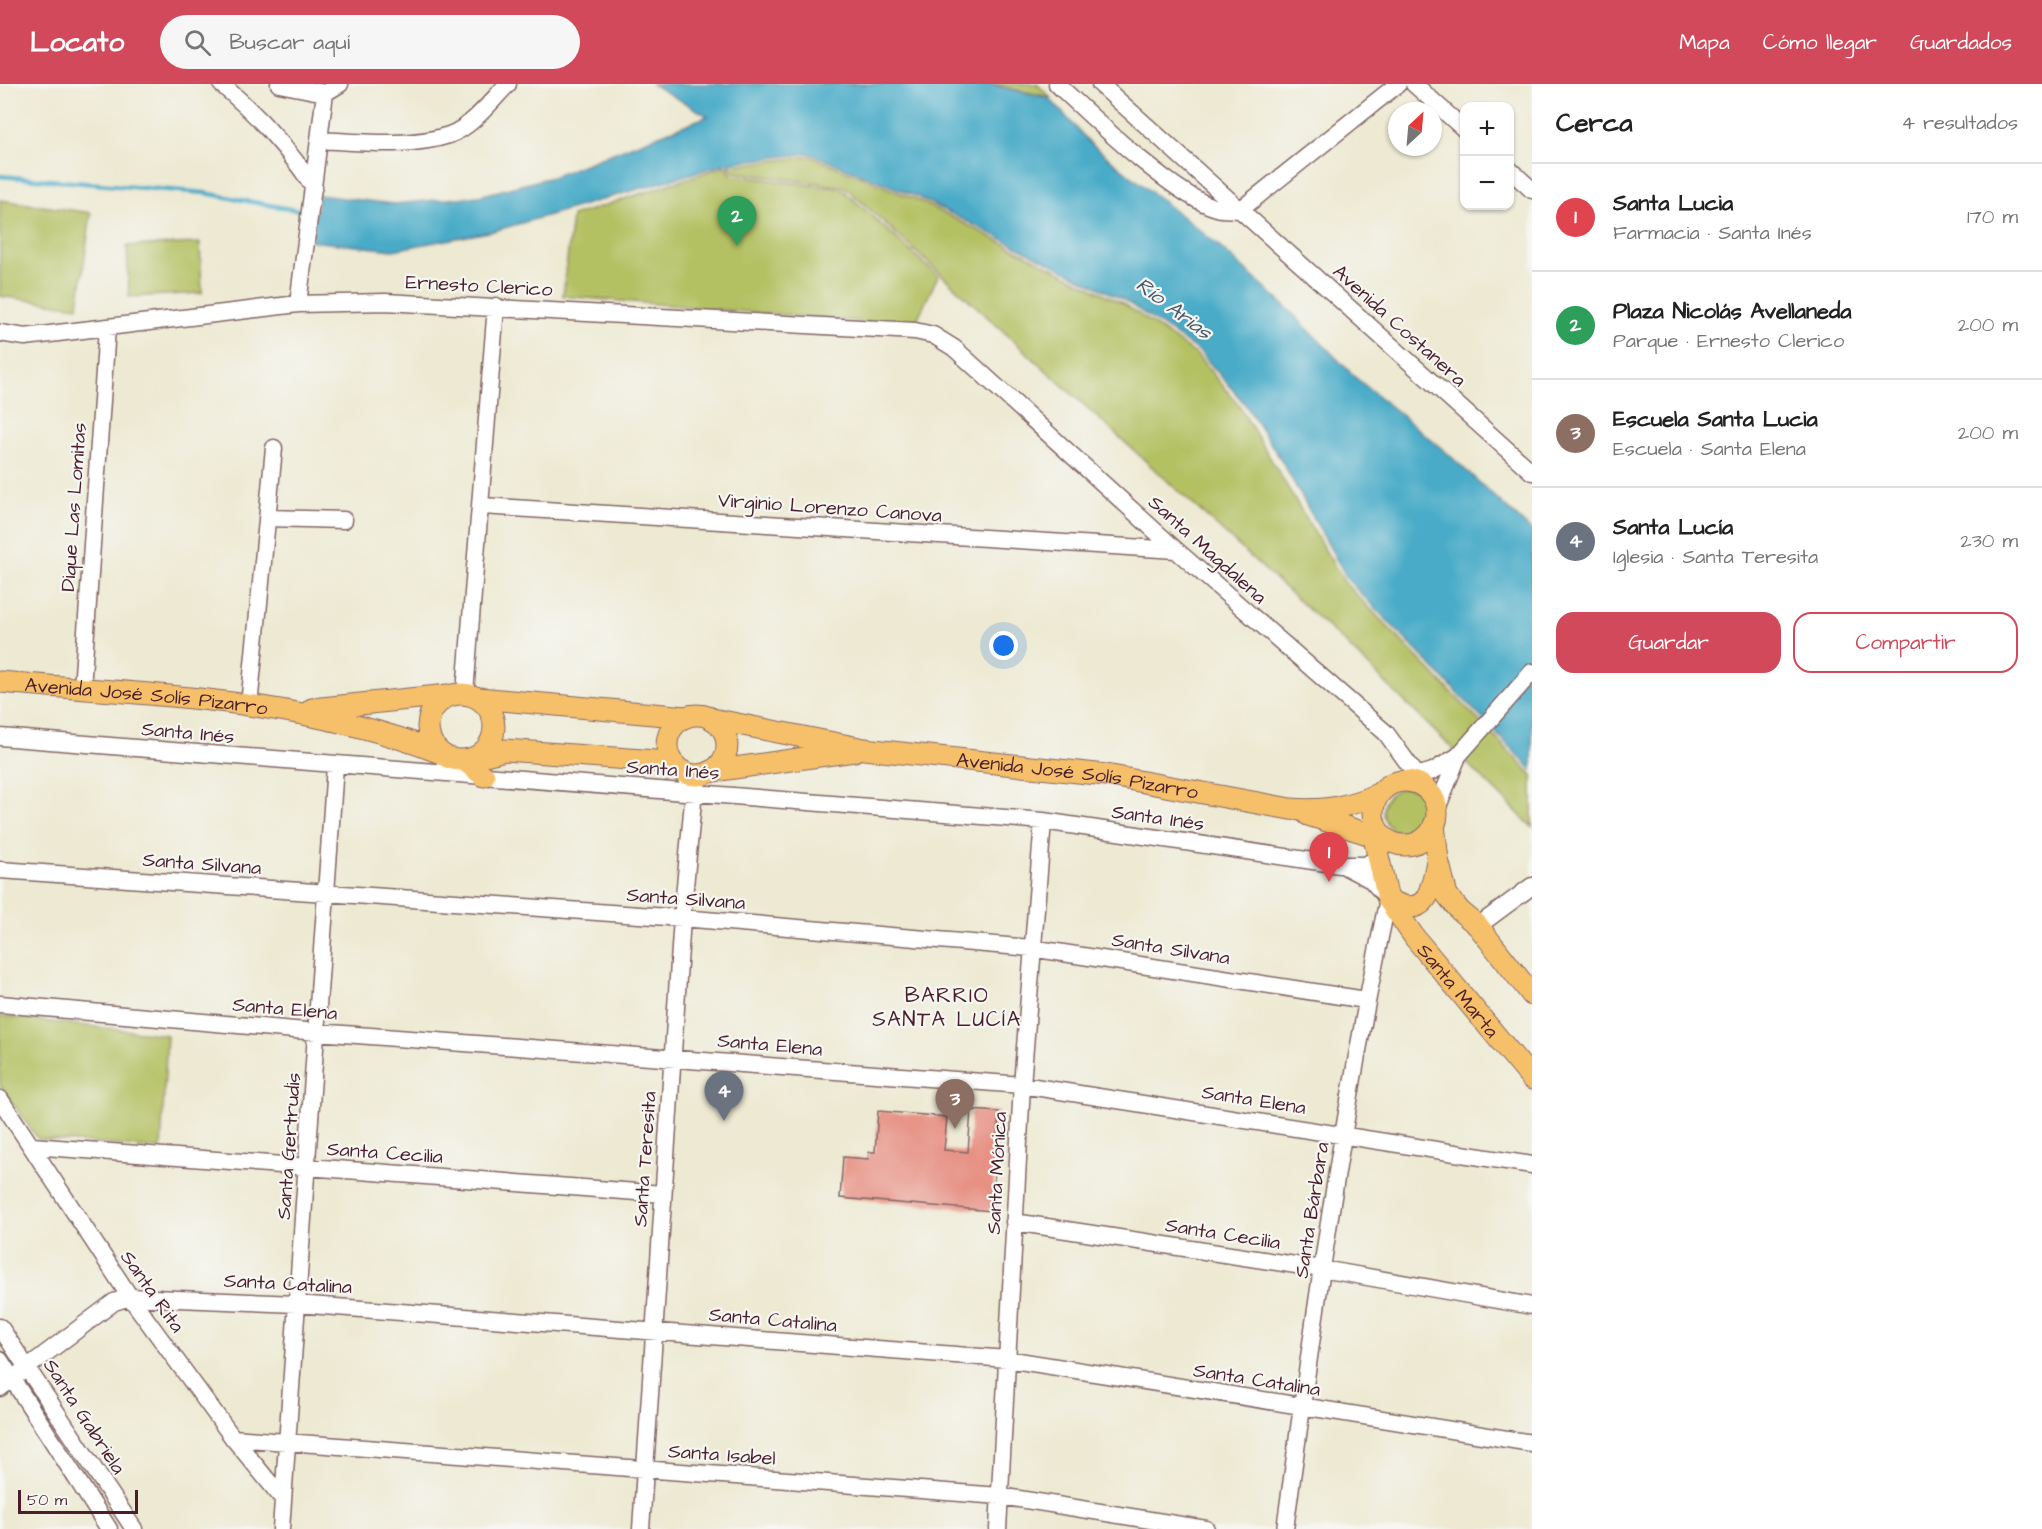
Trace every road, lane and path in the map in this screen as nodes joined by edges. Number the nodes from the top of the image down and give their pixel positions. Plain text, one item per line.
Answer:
1 (221, 84) edge
2 (279, 84) edge
3 (340, 84) edge
4 (508, 84) edge
5 (1057, 84) edge
6 (1100, 84) edge
7 (1398, 84) edge
8 (1414, 84) edge
9 (325, 93) junction
10 (1460, 125) edge
11 (319, 140) junction
12 (1514, 174) edge
13 (1532, 190) edge
14 (313, 194) junction
15 (1240, 210) junction
16 (298, 304) junction
17 (496, 306) junction
18 (107, 328) junction
19 (0, 333) edge
20 (954, 348) joint
21 (274, 448) dead end
22 (1532, 472) edge
23 (482, 506) junction
24 (267, 518) junction
25 (344, 520) dead end
26 (1176, 550) junction
27 (1532, 672) edge
28 (0, 682) edge
29 (82, 689) junction
30 (464, 696) junction
31 (249, 706) junction
32 (293, 711) junction
33 (686, 717) junction
34 (712, 719) junction
35 (0, 737) edge
36 (864, 749) junction
37 (1458, 756) junction
38 (459, 763) junction
39 (335, 766) junction
40 (693, 775) junction
41 (1414, 782) junction
42 (1378, 794) junction
43 (1290, 809) junction
44 (1436, 817) junction
45 (1043, 821) junction
46 (1379, 839) junction
47 (1437, 860) junction
48 (1340, 865) junction
49 (0, 870) edge
50 (1532, 886) edge
51 (327, 893) junction
52 (1388, 899) junction
53 (1460, 912) junction
54 (682, 918) junction
55 (1478, 926) junction
56 (1414, 938) junction
57 (1031, 948) junction
58 (1532, 995) edge
59 (1366, 1000) junction
60 (0, 1004) edge
61 (318, 1032) junction
62 (672, 1057) junction
63 (1532, 1079) edge
64 (1022, 1085) junction
65 (0, 1099) edge
66 (1344, 1134) junction
67 (32, 1146) junction
68 (1532, 1165) edge
69 (307, 1167) junction
70 (663, 1194) junction
71 (1014, 1222) junction
72 (1322, 1269) junction
73 (130, 1297) junction
74 (297, 1304) junction
75 (1532, 1306) edge
76 (0, 1326) edge
77 (654, 1330) junction
78 (1007, 1359) junction
79 (0, 1360) edge
80 (28, 1367) junction
81 (7, 1384) edge
82 (1302, 1408) junction
83 (233, 1438) junction
84 (286, 1441) junction
85 (1532, 1443) edge
86 (647, 1469) junction
87 (1000, 1496) junction
88 (283, 1500) junction
89 (109, 1529) edge
90 (134, 1529) edge
91 (282, 1529) edge
92 (641, 1529) edge
93 (998, 1529) edge
94 (1206, 1529) edge
95 (1285, 1529) edge

1 - 14 street
2 - 9 street
3 - 9 street
4 - 11 street
5 - 15 street
6 - 15 street, Avenida Costanera
7 - 15 street
8 - 10 street
9 - 11 street
11 - 14 street
12 - 13 street
14 - 16 street
15 - 22 street, Avenida Costanera
16 - 17 street, Ernesto Clerico
16 - 18 street, Ernesto Clerico
17 - 20 street, Ernesto Clerico
17 - 23 street
18 - 19 street, Ernesto Clerico
18 - 29 street, Dique Las Lomitas
20 - 26 street, Santa Magdalena
21 - 24 street
23 - 26 street, Virginio Lorenzo Canova
23 - 30 street
24 - 25 street
24 - 31 street
26 - 41 street, Santa Magdalena
27 - 37 street
28 - 29 main road, Avenida José Solís Pizarro
29 - 31 main road, Avenida José Solís Pizarro
30 - 32 main road, Avenida José Solís Pizarro
30 - 33 main road, Avenida José Solís Pizarro
30 - 38 main road
30 - 38 main road
31 - 32 main road, Avenida José Solís Pizarro
32 - 38 main road, Avenida José Solís Pizarro
33 - 34 main road, Avenida José Solís Pizarro
33 - 40 main road
34 - 36 main road, Avenida José Solís Pizarro
34 - 40 main road
35 - 39 street, Santa Inés
36 - 40 main road, Avenida José Solís Pizarro
36 - 43 main road, Avenida José Solís Pizarro
37 - 41 street
37 - 44 street
38 - 39 street, Santa Inés
38 - 40 street, Santa Inés
38 - 40 main road, Avenida José Solís Pizarro
39 - 51 street, Santa Gertrudis
40 - 45 street, Santa Inés
40 - 54 street, Santa Teresita
41 - 42 main road
41 - 44 main road
42 - 43 main road, Avenida José Solís Pizarro
42 - 46 main road
43 - 46 main road, Avenida José Solís Pizarro
44 - 46 main road
44 - 47 main road
45 - 48 street, Santa Inés
45 - 57 street, Santa Mónica
46 - 48 street, Santa Inés
46 - 52 main road
47 - 52 main road
47 - 53 main road
48 - 52 street, Santa Inés
49 - 51 street, Santa Silvana
50 - 55 street
51 - 54 street, Santa Silvana
51 - 61 street, Santa Gertrudis
52 - 56 main road, Santa Marta
52 - 59 street, Santa Bárbara
53 - 55 main road
53 - 56 main road
54 - 57 street, Santa Silvana
54 - 62 street, Santa Teresita
55 - 58 main road
56 - 63 main road, Santa Marta
57 - 59 street, Santa Silvana
57 - 64 street, Santa Mónica
59 - 66 street, Santa Bárbara
60 - 61 street, Santa Elena
61 - 62 street, Santa Elena
61 - 69 street, Santa Gertrudis
62 - 64 street, Santa Elena
62 - 70 street, Santa Teresita
64 - 66 street, Santa Elena
64 - 71 street, Santa Mónica
65 - 67 street, Santa Rita
66 - 68 street, Santa Elena
66 - 72 street, Santa Bárbara
67 - 69 street, Santa Cecilia
67 - 73 street, Santa Rita
69 - 70 street, Santa Cecilia
69 - 74 street, Santa Gertrudis
70 - 77 street, Santa Teresita
71 - 72 street, Santa Cecilia
71 - 78 street, Santa Mónica
72 - 75 street, Santa Cecilia
72 - 82 street, Santa Bárbara
73 - 74 street, Santa Catalina
73 - 80 street, Santa Catalina
73 - 83 street, Santa Rita
74 - 77 street, Santa Catalina
74 - 84 street, Santa Gertrudis
76 - 80 street, Santa Gabriela
77 - 78 street, Santa Catalina
77 - 86 street, Santa Teresita
78 - 82 street, Santa Catalina
78 - 87 street, Santa Mónica
79 - 81 street
80 - 81 street, Santa Catalina
80 - 90 street, Santa Gabriela
81 - 89 street
82 - 85 street, Santa Catalina
82 - 95 street, Santa Bárbara
83 - 84 street, Santa Isabel
83 - 88 street, Santa Rita
84 - 86 street, Santa Isabel
84 - 88 street, Santa Gertrudis
86 - 87 street, Santa Isabel
86 - 92 street, Santa Teresita
87 - 93 street, Santa Mónica
87 - 94 street, Santa Isabel
88 - 91 street, Santa Gertrudis

